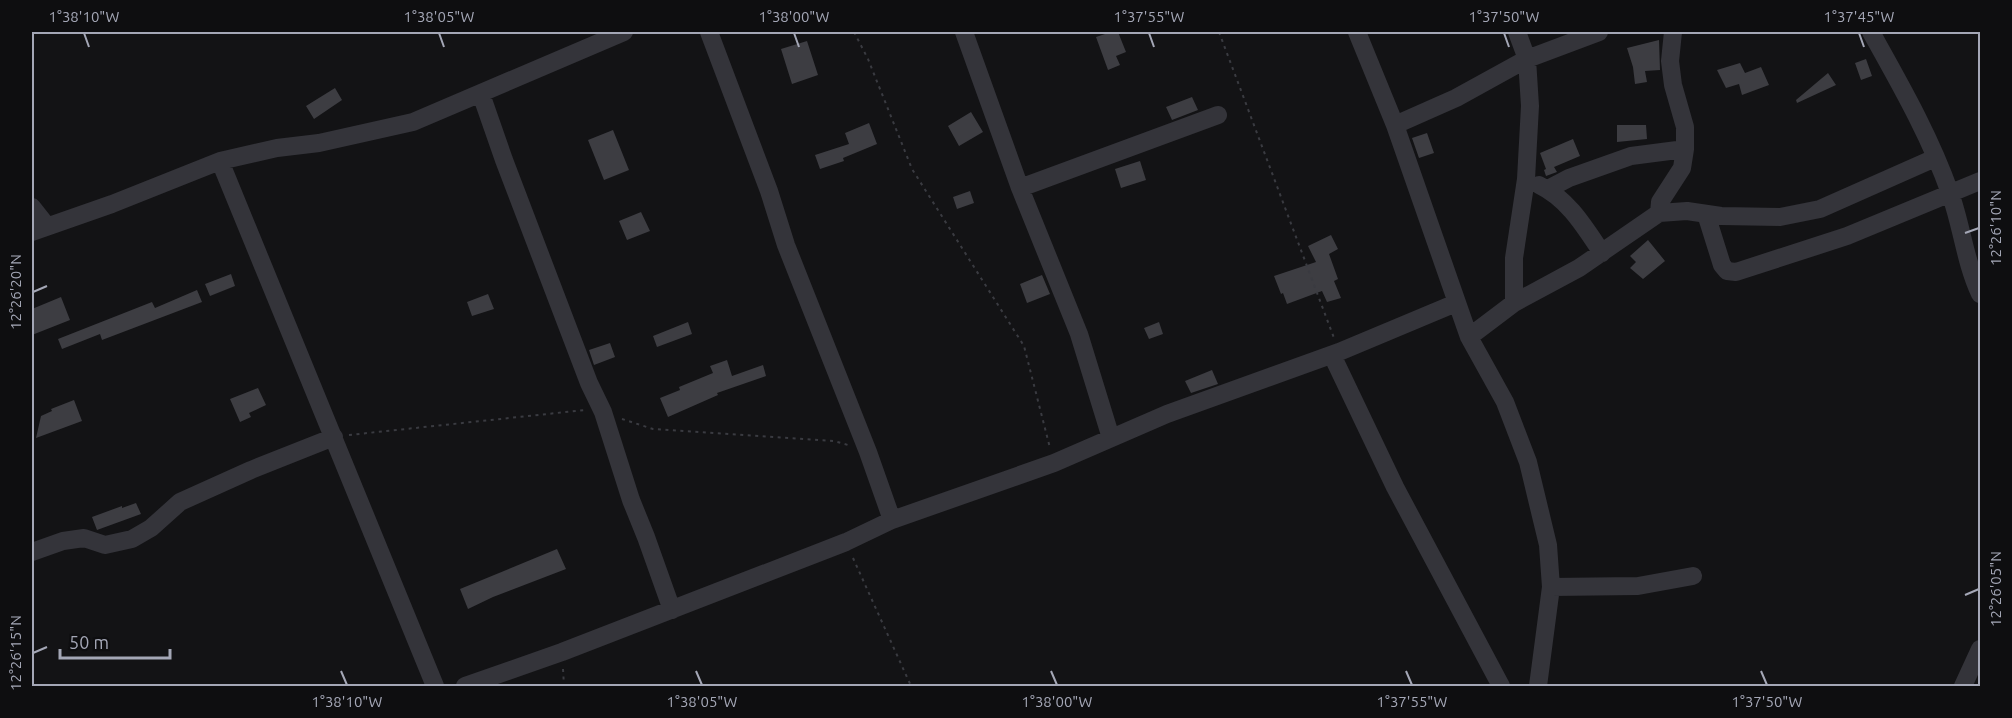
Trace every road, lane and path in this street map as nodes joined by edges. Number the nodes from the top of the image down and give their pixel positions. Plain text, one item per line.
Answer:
1 (624, 32) edge
2 (709, 32) edge
3 (854, 32) edge
4 (964, 32) edge
5 (1219, 32) edge
6 (1357, 32) edge
7 (1517, 32) edge
8 (1599, 32) edge
9 (1673, 32) edge
10 (1871, 32) edge
11 (1527, 59) junction
12 (481, 94) junction
13 (1218, 115) dead end
14 (1395, 125) junction
15 (1684, 149) junction
16 (1935, 158) junction
17 (220, 161) junction
18 (1526, 178) junction
19 (1980, 181) edge
20 (1020, 188) junction
21 (1548, 189) junction
22 (1950, 194) junction
23 (32, 207) edge
24 (1659, 213) junction
25 (1706, 214) junction
26 (39, 229) edge
27 (1602, 253) junction
28 (1980, 294) edge
29 (1456, 303) junction
30 (1514, 303) junction
31 (1469, 337) junction
32 (1336, 353) junction
33 (334, 437) junction
34 (1111, 438) junction
35 (1053, 463) junction
36 (892, 520) junction
37 (846, 542) junction
38 (32, 552) edge
39 (1693, 576) dead end
40 (1551, 587) junction
41 (672, 610) junction
42 (1980, 649) edge
43 (435, 687) edge
44 (465, 687) edge
45 (911, 687) edge
46 (1502, 687) edge
47 (1538, 687) edge
48 (1963, 687) edge

1 - 12 street
2 - 36 street
3 - 35 path
4 - 20 street
5 - 32 path
6 - 14 street
7 - 11 street
8 - 11 street
9 - 15 street
10 - 16 street
11 - 14 street
11 - 18 street
12 - 17 street
12 - 41 street
13 - 20 street
14 - 29 street
15 - 21 street
15 - 24 street
16 - 22 street
16 - 25 street
17 - 26 street
17 - 33 street
18 - 21 street
18 - 30 street
19 - 22 street
20 - 34 street
21 - 27 street
22 - 25 street
22 - 28 street
23 - 26 street
24 - 25 street
24 - 27 street
27 - 30 street
29 - 31 street
29 - 32 street
30 - 31 street
31 - 40 street
32 - 34 street
32 - 46 street
33 - 38 street
33 - 43 street
34 - 35 street
35 - 36 street
36 - 37 street
37 - 41 street
37 - 45 path
39 - 40 street
40 - 47 street
41 - 44 street
42 - 48 street

